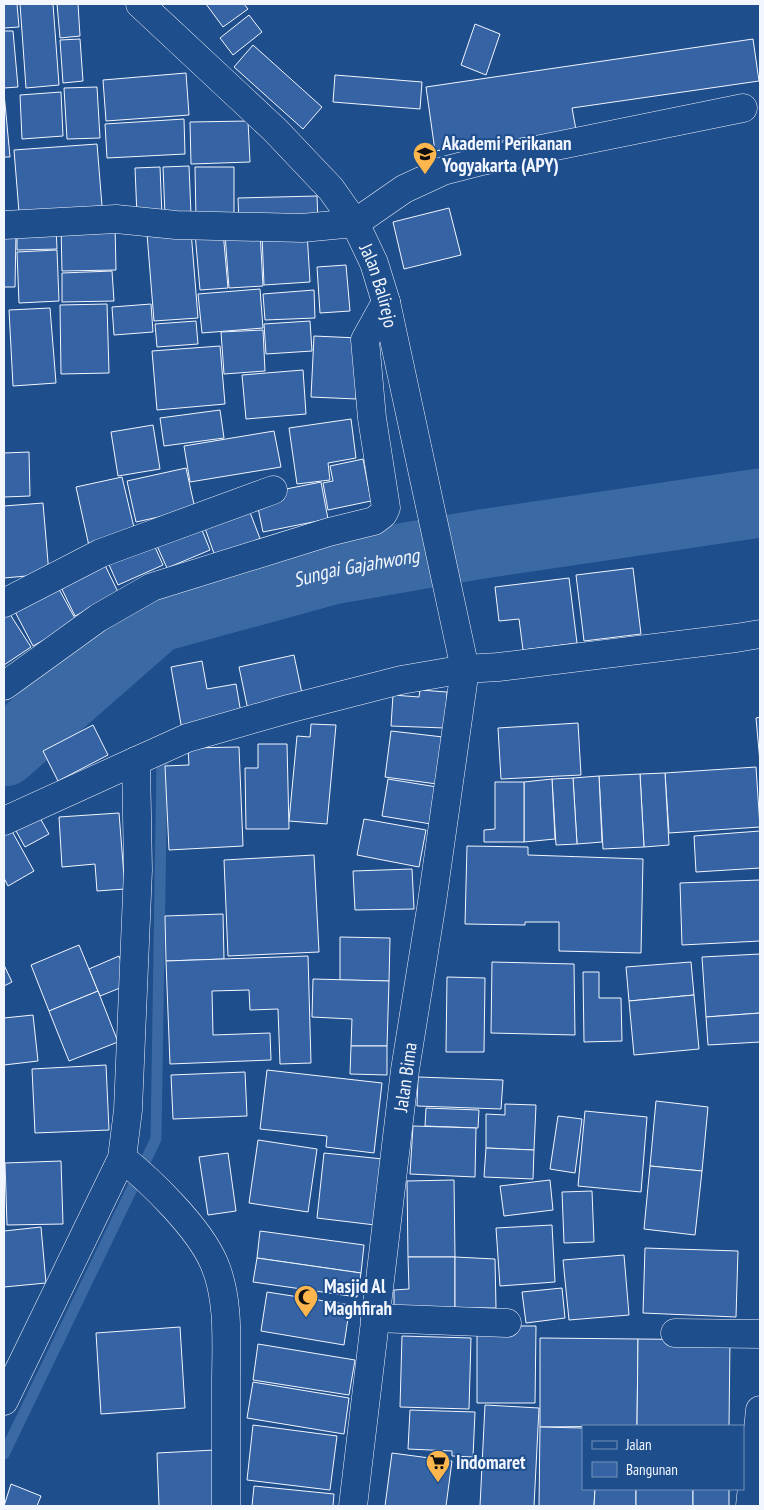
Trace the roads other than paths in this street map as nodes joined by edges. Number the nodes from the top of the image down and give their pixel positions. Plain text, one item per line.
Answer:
1 (140, 4) edge
2 (742, 108) dead end
3 (355, 223) junction
4 (4, 225) edge
5 (386, 302) junction
6 (273, 490) dead end
7 (4, 603) edge
8 (760, 634) edge
9 (462, 660) junction
10 (4, 686) edge
11 (136, 761) junction
12 (4, 821) edge
13 (135, 1170) junction
14 (375, 1318) junction
15 (507, 1323) dead end
16 (675, 1333) dead end
17 (760, 1334) edge
18 (4, 1401) edge
19 (760, 1410) edge
20 (226, 1506) edge
21 (353, 1506) edge
22 (750, 1506) edge

1 - 3 street, Jalan Balirejo
2 - 3 street
3 - 4 street
3 - 5 street, Jalan Balirejo
5 - 9 street, Jalan Balirejo
5 - 10 street
6 - 7 street
8 - 9 street
9 - 11 street
9 - 14 street, Jalan Bima
11 - 12 street
11 - 13 street
13 - 18 street
13 - 20 street
14 - 15 street
14 - 21 street, Jalan Bima
16 - 17 street
19 - 22 street

